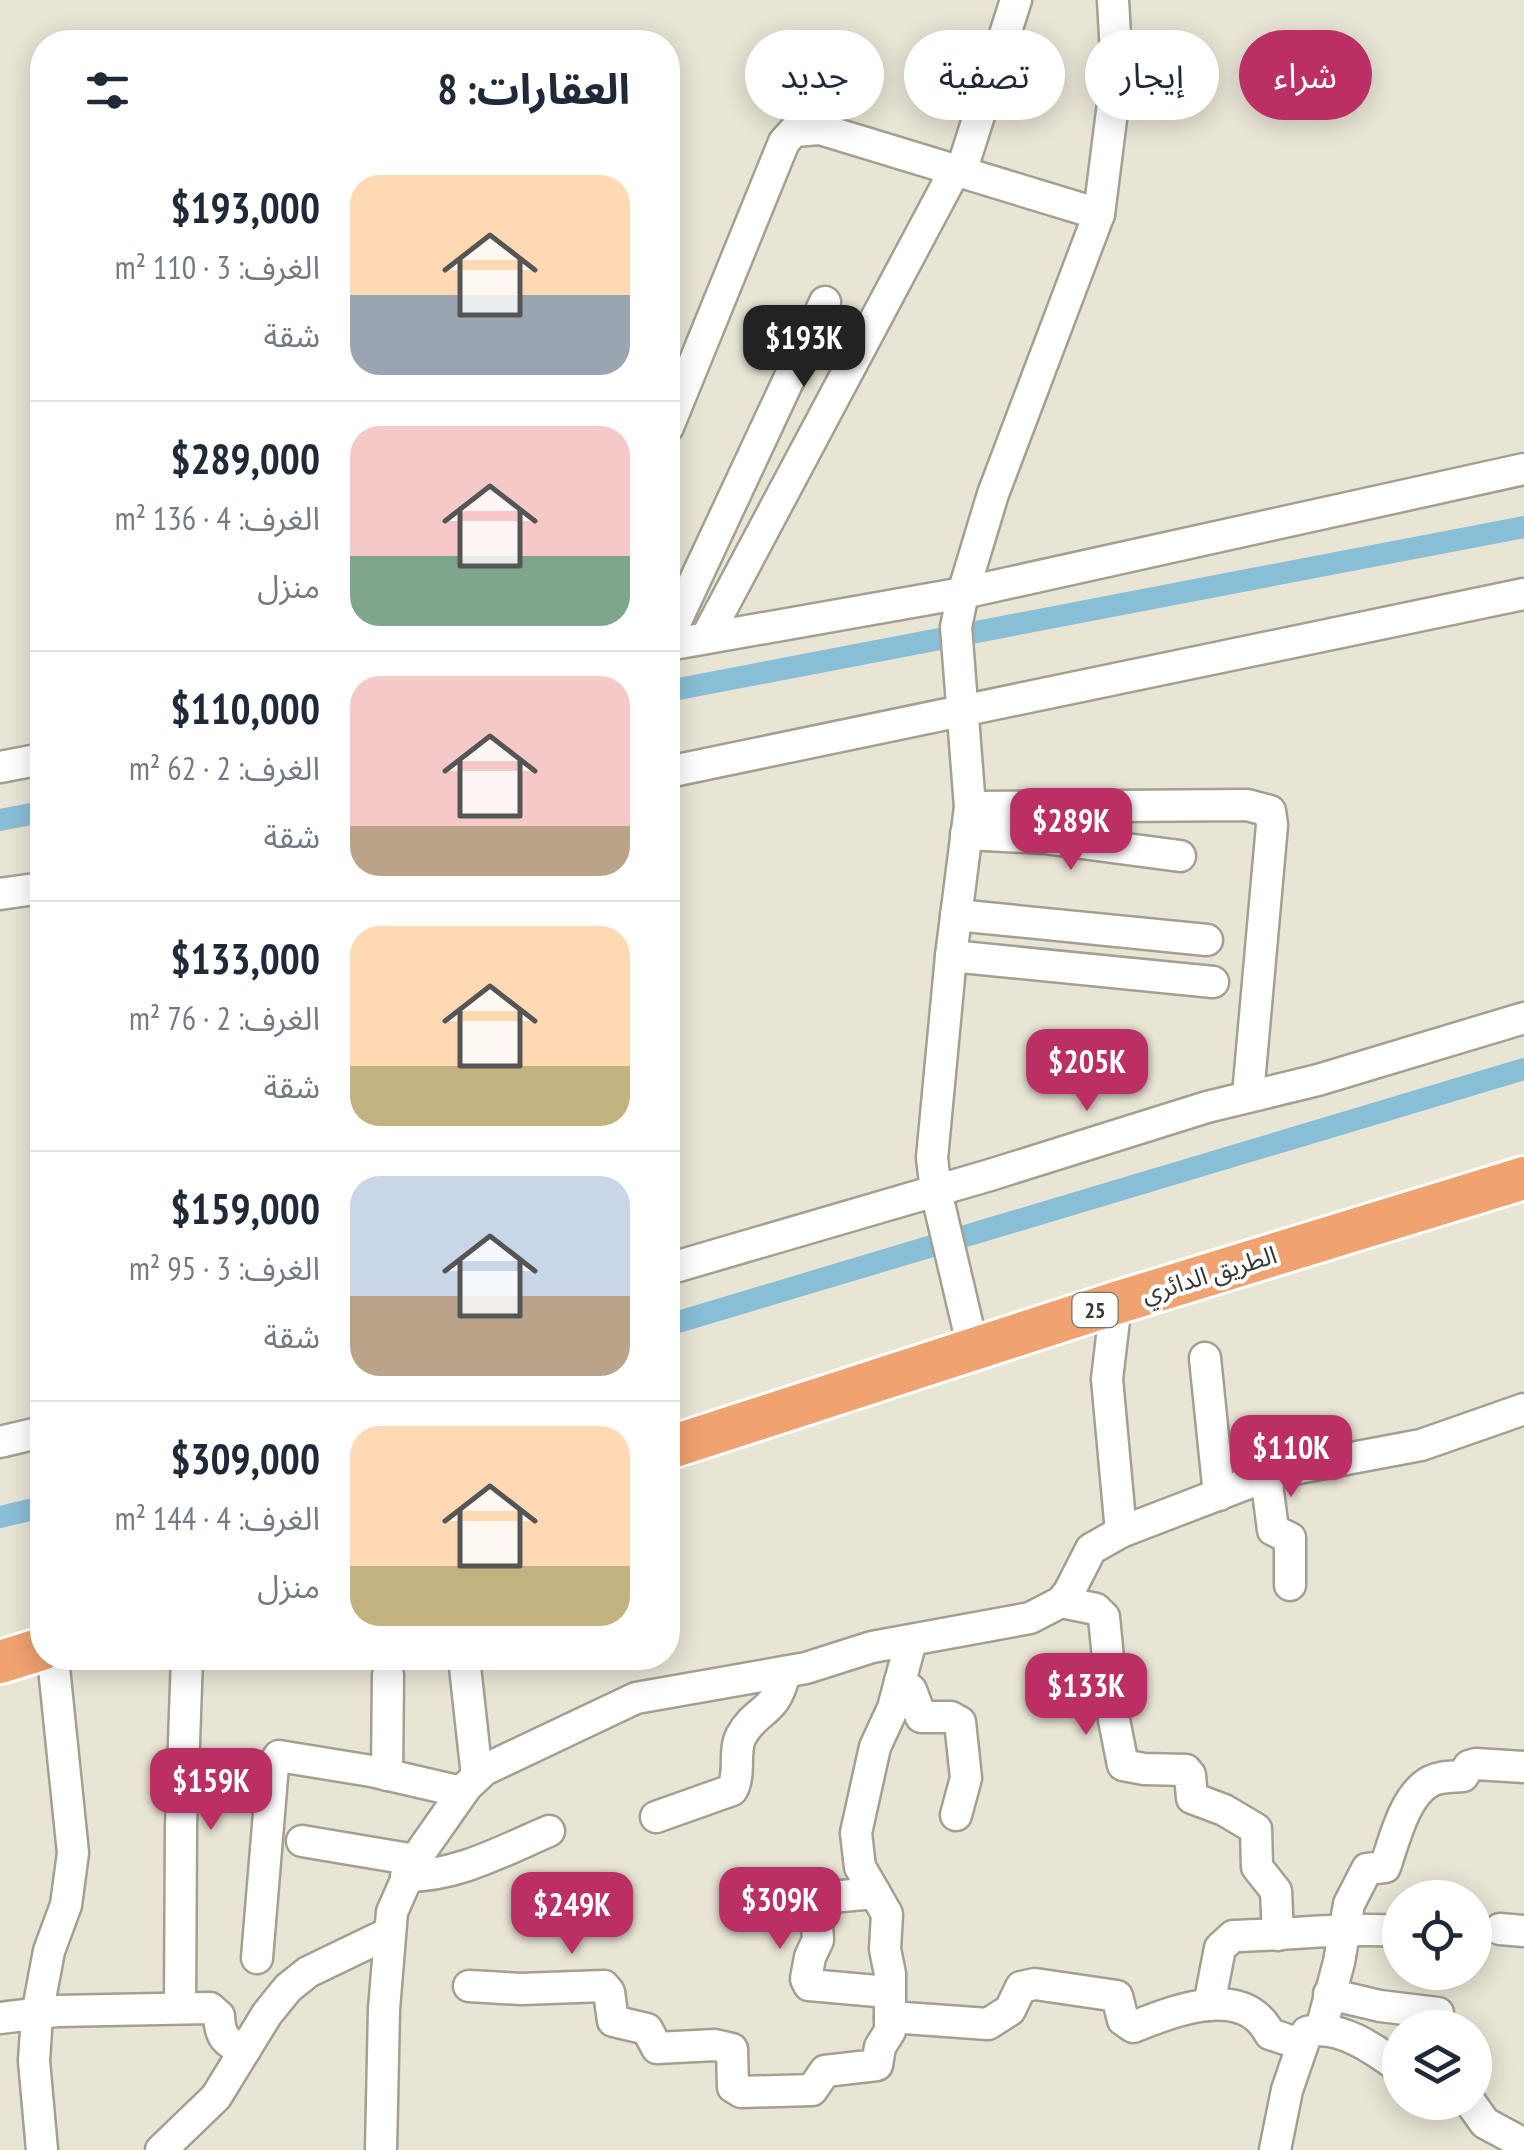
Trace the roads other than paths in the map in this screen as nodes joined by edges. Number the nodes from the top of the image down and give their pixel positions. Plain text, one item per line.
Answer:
1 (1016, 0) edge
2 (1113, 0) edge
3 (958, 171) junction
4 (1099, 214) junction
5 (824, 302) dead end
6 (680, 399) edge
7 (1524, 469) edge
8 (963, 594) junction
9 (1524, 594) edge
10 (680, 616) edge
11 (706, 638) junction
12 (680, 641) edge
13 (962, 698) junction
14 (30, 761) edge
15 (0, 767) edge
16 (680, 769) edge
17 (968, 820) junction
18 (1180, 856) dead end
19 (30, 890) edge
20 (0, 894) edge
21 (956, 915) junction
22 (1207, 940) dead end
23 (951, 956) junction
24 (1213, 982) dead end
25 (1524, 1018) edge
26 (1248, 1096) junction
27 (1524, 1158) edge
28 (1524, 1178) edge
29 (938, 1202) junction
30 (680, 1266) edge
31 (1116, 1303) junction
32 (964, 1309) junction
33 (1205, 1358) dead end
34 (1524, 1409) edge
35 (680, 1417) edge
36 (30, 1435) edge
37 (0, 1442) edge
38 (680, 1444) edge
39 (1266, 1476) junction
40 (1219, 1494) junction
41 (1121, 1532) junction
42 (1290, 1585) dead end
43 (1060, 1602) junction
44 (30, 1625) edge
45 (0, 1634) edge
46 (911, 1641) junction
47 (30, 1653) edge
48 (0, 1662) edge
49 (55, 1670) edge
50 (188, 1670) edge
51 (465, 1670) edge
52 (785, 1672) junction
53 (388, 1675) dead end
54 (900, 1681) junction
55 (1524, 1766) edge
56 (387, 1775) junction
57 (470, 1784) junction
58 (956, 1816) dead end
59 (656, 1817) dead end
60 (549, 1831) dead end
61 (302, 1841) dead end
62 (410, 1868) junction
63 (875, 1893) junction
64 (1342, 1930) junction
65 (1382, 1931) edge
66 (389, 1933) junction
67 (1278, 1935) junction
68 (257, 1958) dead end
69 (469, 1986) dead end
70 (1329, 1994) junction
71 (889, 2004) junction
72 (1210, 2005) junction
73 (180, 2008) junction
74 (1419, 2010) edge
75 (37, 2014) junction
76 (0, 2018) edge
77 (1310, 2037) junction
78 (245, 2050) junction
79 (1382, 2055) edge
80 (1484, 2120) edge
81 (1524, 2144) edge
82 (42, 2150) edge
83 (161, 2150) edge
84 (381, 2150) edge
85 (1275, 2150) edge

1 - 3 street
2 - 4 street
3 - 4 street
3 - 6 street
3 - 11 street
4 - 8 street
5 - 10 street
7 - 8 street
8 - 11 street
8 - 13 street
9 - 13 street
11 - 12 street
13 - 16 street
13 - 17 street
14 - 15 street
17 - 18 street
17 - 21 street
17 - 26 street
19 - 20 street
21 - 22 street
21 - 23 street
23 - 24 street
23 - 29 street
25 - 26 street
26 - 29 street
27 - 32 highway, الطريق الدائري / 25
28 - 31 highway, الطريق الدائري / 25
29 - 30 street
29 - 32 street
31 - 38 highway, الطريق الدائري / 25
31 - 41 street
32 - 35 highway, الطريق الدائري / 25
33 - 40 street
34 - 39 street
36 - 37 street
39 - 40 street
39 - 42 street
40 - 41 street
41 - 43 street
43 - 46 street
43 - 67 street
44 - 45 highway
46 - 52 street
46 - 54 street
47 - 48 highway
49 - 75 street
50 - 73 street
51 - 57 street
52 - 57 street
52 - 59 street
53 - 56 street
54 - 58 street
54 - 63 street
55 - 64 street
56 - 57 street
56 - 68 street
57 - 62 street
60 - 62 street
61 - 62 street
62 - 66 street
63 - 71 street
63 - 71 street
64 - 65 street
64 - 67 street
64 - 70 street
66 - 78 street
66 - 84 street
67 - 72 street
69 - 71 street
70 - 74 street
70 - 77 street
71 - 72 street
72 - 77 street
73 - 75 street
73 - 78 street
75 - 76 street
75 - 82 street
77 - 79 street
77 - 85 street
78 - 83 street
80 - 81 street

